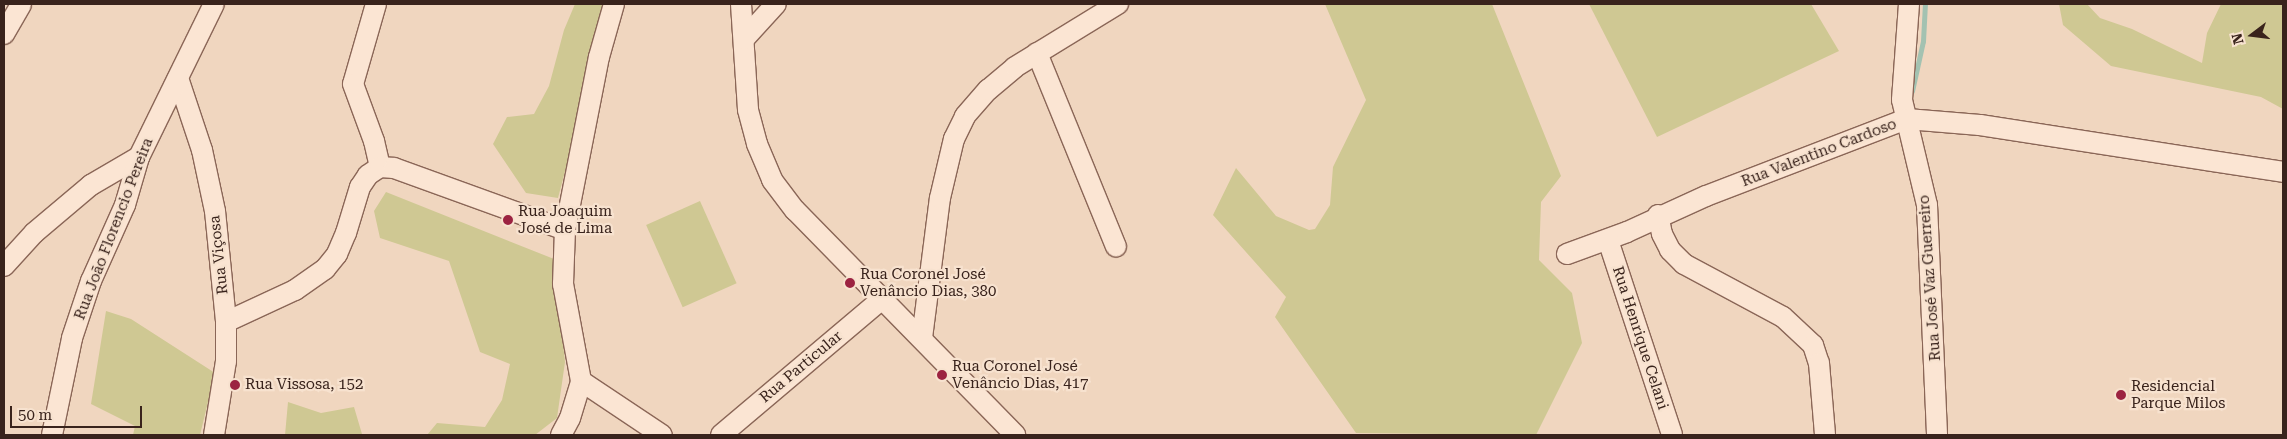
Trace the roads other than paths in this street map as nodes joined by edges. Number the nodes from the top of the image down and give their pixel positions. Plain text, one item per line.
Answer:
1 (21, 4) edge
2 (214, 4) edge
3 (376, 4) edge
4 (614, 4) edge
5 (741, 4) edge
6 (776, 4) edge
7 (1118, 4) edge
8 (1909, 4) edge
9 (4, 34) edge
10 (744, 39) junction
11 (1037, 53) junction
12 (178, 78) junction
13 (1907, 119) junction
14 (139, 157) junction
15 (380, 167) junction
16 (2283, 172) edge
17 (1658, 215) junction
18 (564, 230) junction
19 (1608, 240) junction
20 (1116, 247) dead end
21 (1567, 254) dead end
22 (4, 266) edge
23 (882, 299) junction
24 (226, 322) junction
25 (922, 338) junction
26 (581, 381) junction
27 (52, 435) edge
28 (214, 435) edge
29 (561, 435) edge
30 (662, 435) edge
31 (721, 435) edge
32 (1015, 435) edge
33 (1672, 435) edge
34 (1825, 435) edge
35 (1938, 435) edge

1 - 9 street
2 - 12 street, Rua João Florencio Pereira
3 - 15 street
4 - 18 street
5 - 10 street
6 - 10 street
7 - 11 street
8 - 13 street, Rua José Vaz Guerreiro
10 - 23 street
11 - 20 street
11 - 25 street
12 - 14 street, Rua João Florencio Pereira
12 - 24 street, Rua Viçosa
13 - 16 street, Rua Valentino Cardoso
13 - 17 street, Rua Valentino Cardoso
13 - 35 street, Rua José Vaz Guerreiro
14 - 22 street
14 - 27 street, Rua João Florencio Pereira
15 - 18 street
15 - 24 street
17 - 19 street, Rua Valentino Cardoso
17 - 34 street
18 - 26 street
19 - 21 street, Rua Valentino Cardoso
19 - 33 street, Rua Henrique Celani
23 - 25 street
23 - 31 street, Rua Particular
24 - 28 street, Rua Viçosa
25 - 32 street
26 - 29 street
26 - 30 street

